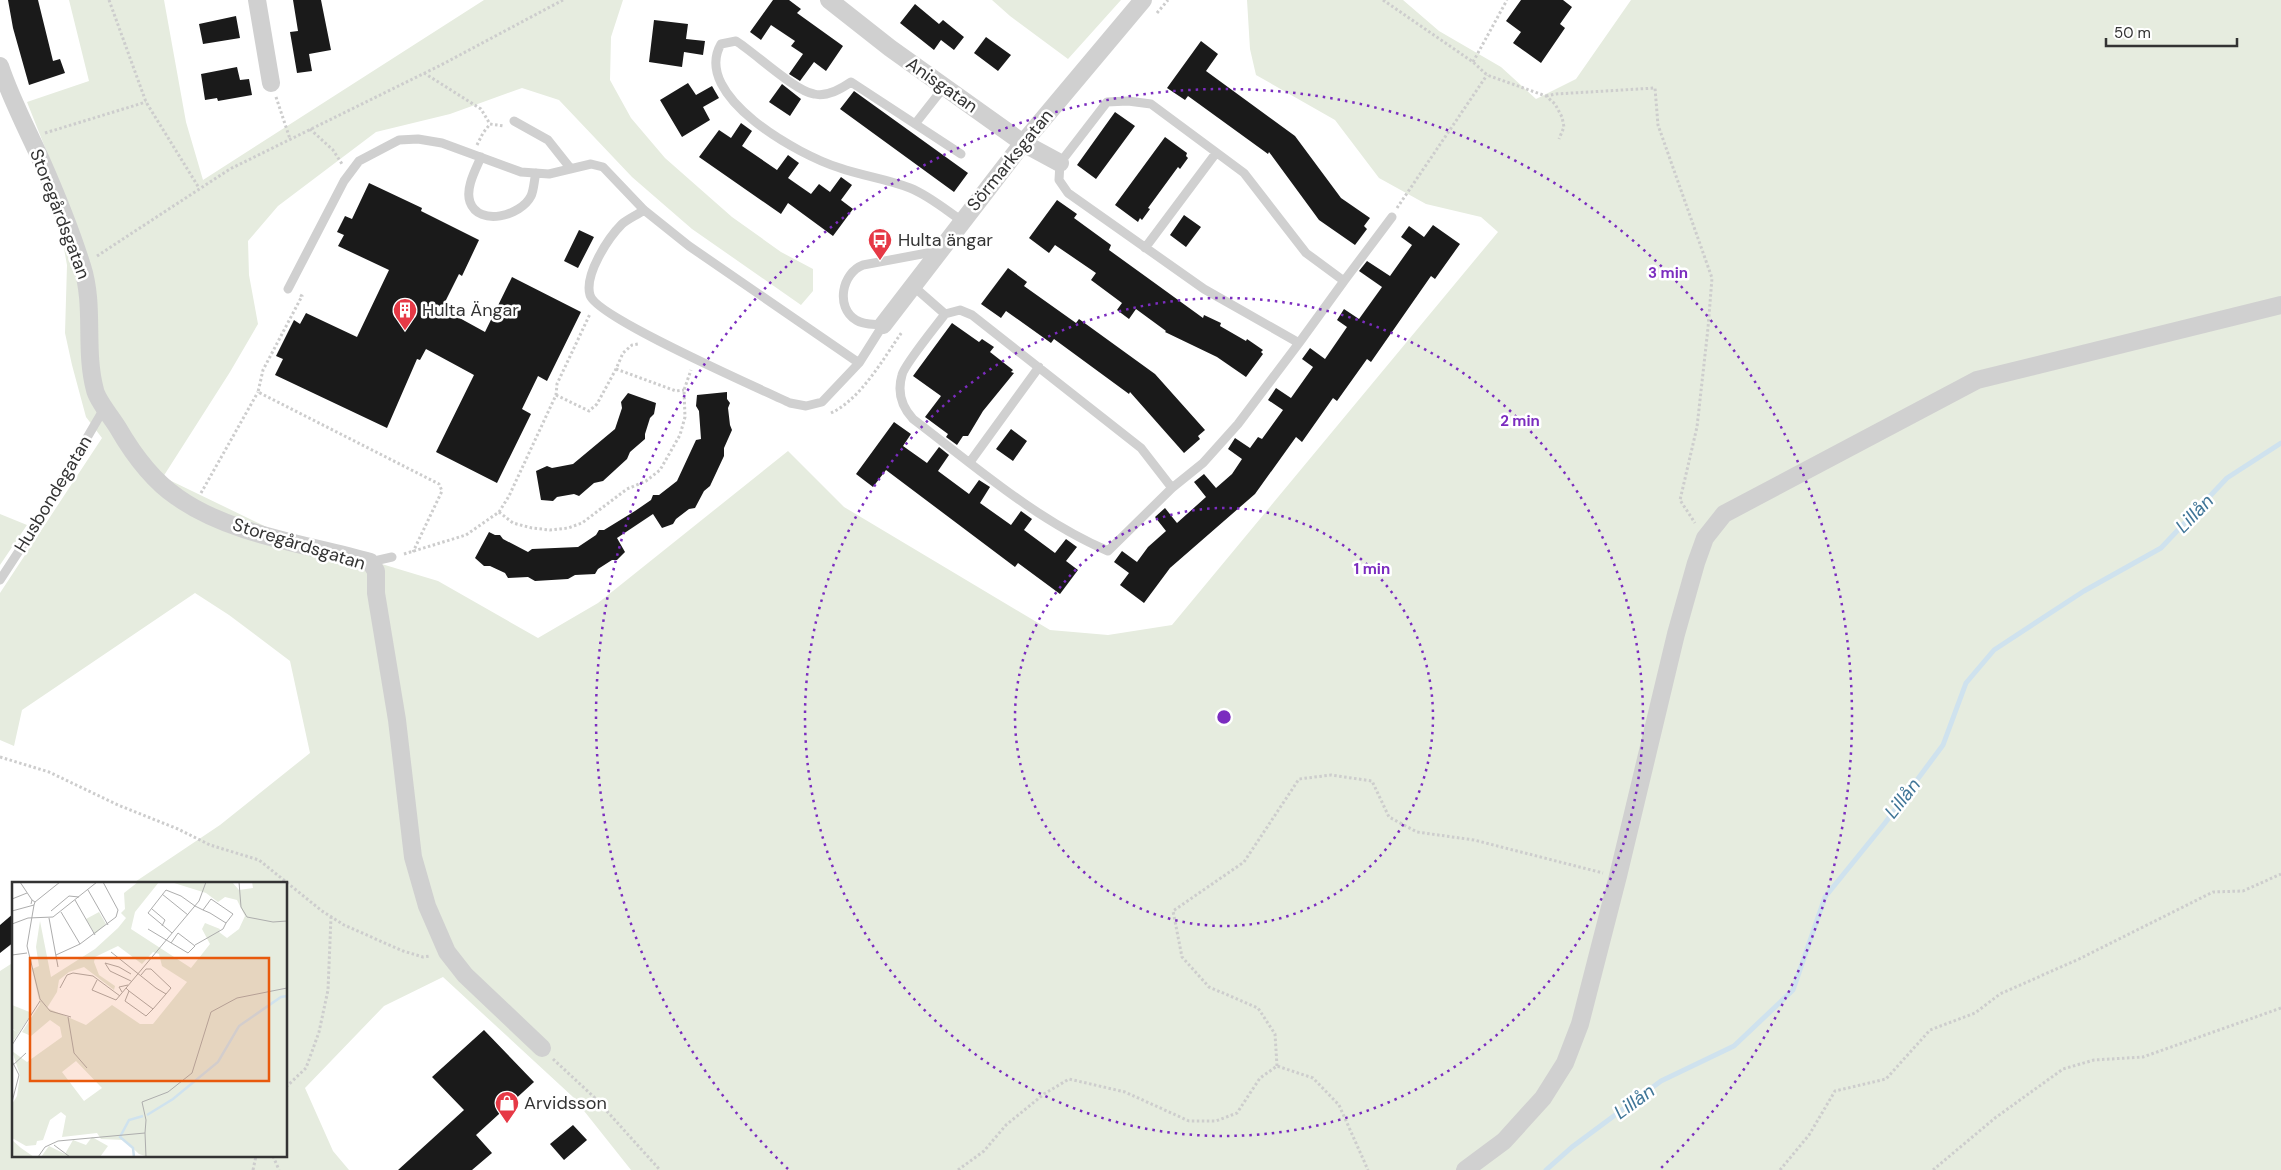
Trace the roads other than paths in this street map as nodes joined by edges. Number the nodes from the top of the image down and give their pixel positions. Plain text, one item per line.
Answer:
1 (257, 0) edge
2 (829, 0) edge
3 (1143, 0) edge
4 (0, 66) edge
5 (271, 83) road end
6 (944, 87) junction
7 (514, 121) road end
8 (915, 124) junction
9 (1023, 143) junction
10 (1216, 153) junction
11 (961, 154) dead end
12 (477, 155) junction
13 (1060, 163) junction
14 (571, 169) junction
15 (536, 173) junction
16 (644, 210) junction
17 (1392, 217) road end
18 (962, 221) junction
19 (1145, 248) junction
20 (938, 251) junction
21 (1344, 281) junction
22 (913, 286) junction
23 (288, 289) road end
24 (2281, 305) edge
25 (945, 314) junction
26 (883, 325) junction
27 (1299, 343) junction
28 (859, 363) junction
29 (1040, 367) junction
30 (105, 406) junction
31 (970, 462) junction
32 (1172, 488) junction
33 (392, 557) road end
34 (370, 562) junction
35 (0, 580) edge
36 (542, 1048) road end
37 (1464, 1170) edge

1 - 5 street
2 - 6 street, Anisgatan
3 - 9 street, Sörmarksgatan
4 - 30 street, Storegårdsgatan
6 - 8 lane
6 - 9 street, Anisgatan
7 - 14 lane
8 - 11 lane
8 - 18 lane
9 - 13 street, Anisgatan
9 - 18 street, Sörmarksgatan
10 - 13 lane
10 - 19 lane
10 - 21 lane
12 - 15 lane
12 - 15 lane
12 - 23 lane
13 - 19 lane
14 - 15 lane
14 - 16 lane
16 - 28 lane
16 - 28 lane
17 - 21 lane
18 - 20 street, Sörmarksgatan
19 - 27 lane
20 - 22 street, Sörmarksgatan
20 - 26 lane
21 - 27 lane
22 - 25 lane
22 - 26 street, Sörmarksgatan
24 - 37 street
25 - 29 lane
25 - 31 lane
26 - 28 lane
27 - 32 lane
29 - 31 lane
29 - 32 lane
30 - 34 street, Storegårdsgatan
30 - 35 lane, Husbondegatan
31 - 32 lane
33 - 34 lane
34 - 36 street, Storegårdsgatan

